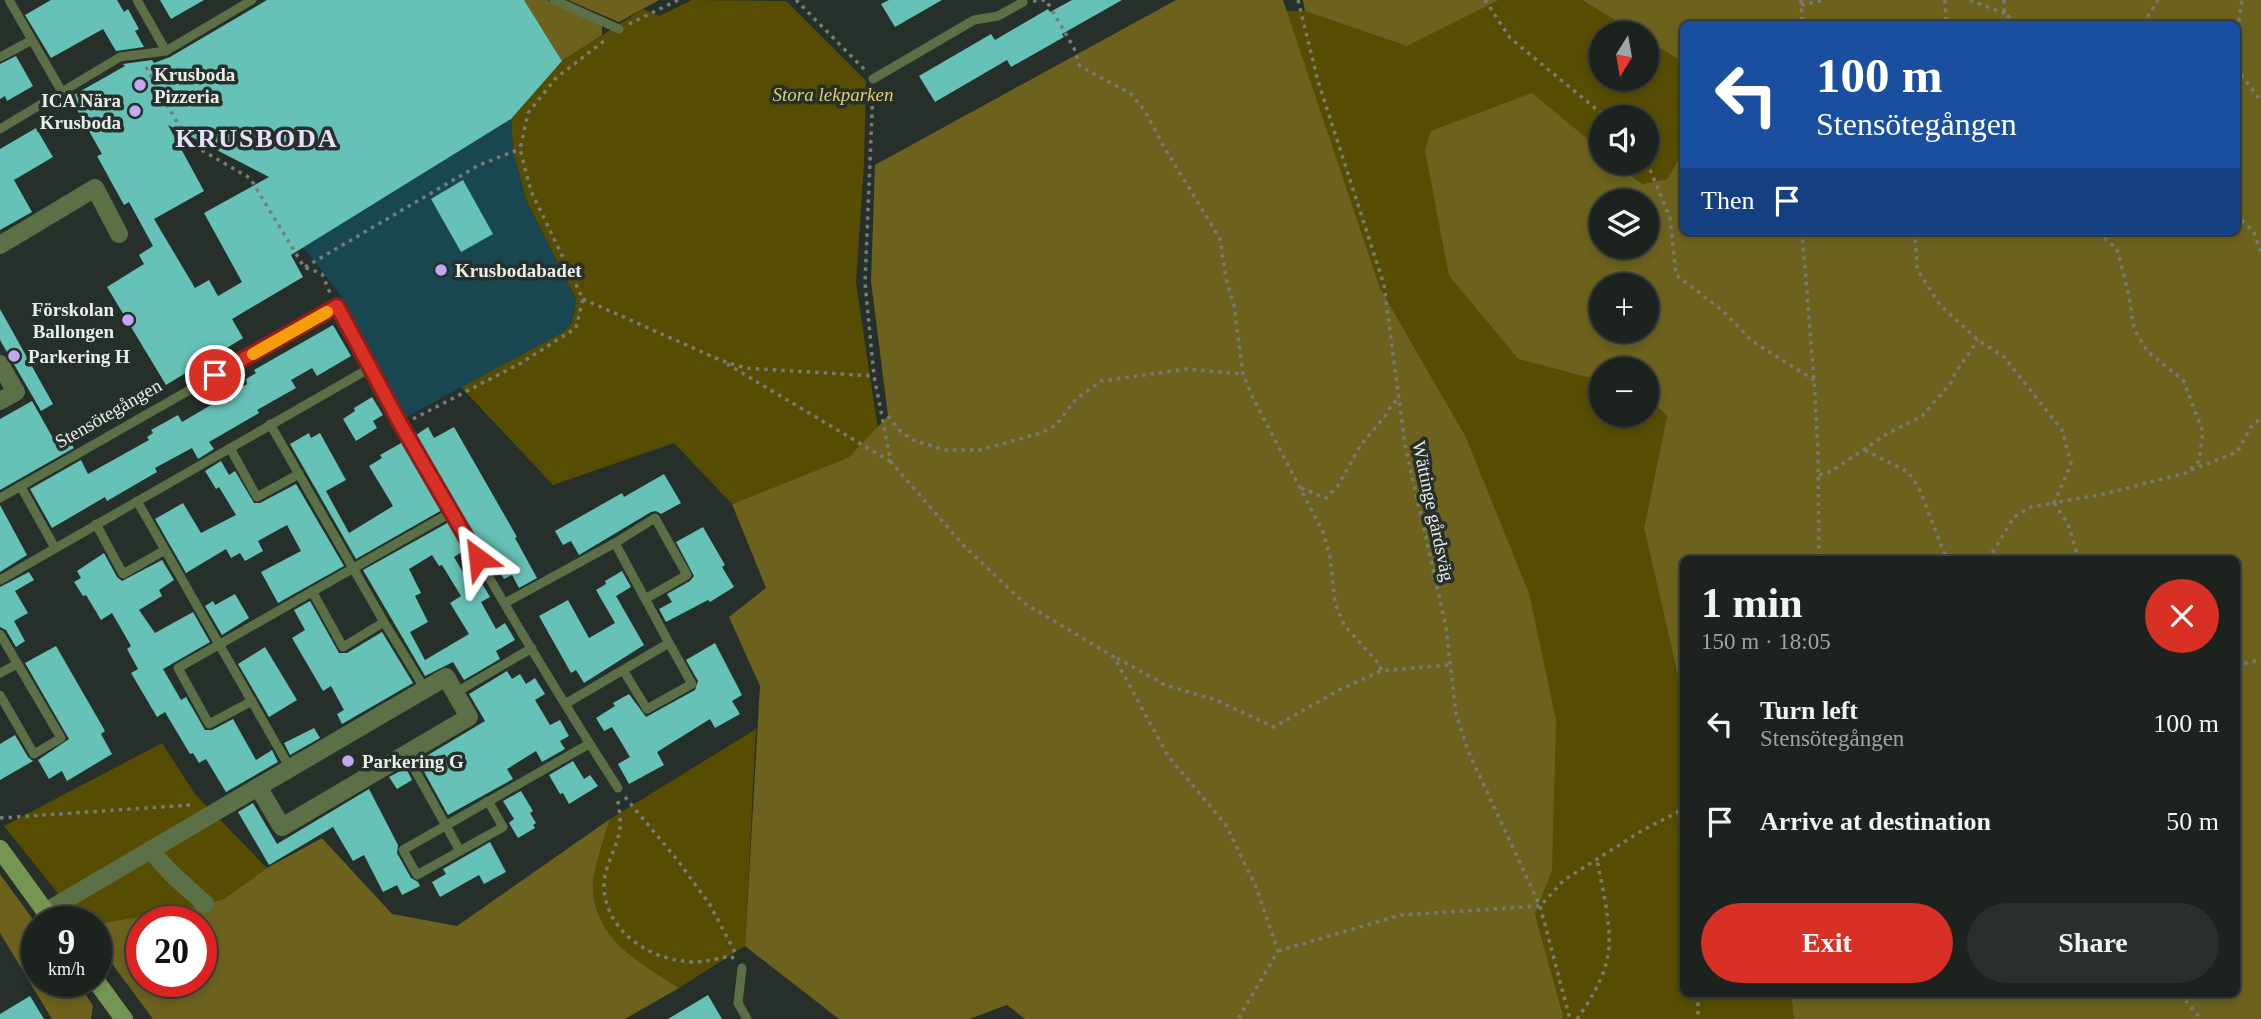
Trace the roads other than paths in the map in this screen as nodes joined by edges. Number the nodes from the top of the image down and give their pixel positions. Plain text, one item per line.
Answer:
1 (9, 0) edge
2 (137, 0) edge
3 (252, 0) edge
4 (554, 0) edge
5 (1023, 1) edge
6 (0, 6) edge
7 (619, 29) road end
8 (32, 40) junction
9 (166, 51) junction
10 (0, 57) edge
11 (873, 79) road end
12 (62, 92) junction
13 (0, 129) edge
14 (119, 234) dead end
15 (0, 244) edge
16 (0, 364) edge
17 (370, 368) junction
18 (0, 401) edge
19 (270, 424) junction
20 (229, 448) junction
21 (299, 474) junction
22 (21, 486) junction
23 (0, 498) edge
24 (137, 501) junction
25 (452, 512) junction
26 (96, 524) junction
27 (615, 543) junction
28 (55, 548) junction
29 (165, 550) junction
30 (353, 568) junction
31 (0, 580) edge
32 (312, 591) junction
33 (645, 600) junction
34 (505, 603) junction
35 (384, 622) junction
36 (0, 634) edge
37 (669, 643) junction
38 (219, 644) junction
39 (532, 648) junction
40 (17, 664) junction
41 (623, 670) junction
42 (0, 673) edge
43 (425, 689) junction
44 (455, 693) junction
45 (0, 695) edge
46 (252, 701) junction
47 (565, 704) junction
48 (589, 744) junction
49 (406, 754) junction
50 (290, 768) junction
51 (258, 787) junction
52 (618, 788) road end
53 (488, 801) junction
54 (446, 825) junction
55 (0, 849) edge
56 (150, 850) junction
57 (460, 851) junction
58 (205, 904) dead end
59 (41, 906) edge
60 (66, 906) edge
61 (743, 968) road end
62 (108, 997) edge
63 (124, 1019) edge
64 (747, 1019) edge

1 - 6 lane
1 - 8 lane
2 - 9 lane
3 - 9 lane
4 - 7 lane
5 - 11 lane
8 - 10 lane
8 - 12 lane
9 - 12 lane
12 - 13 lane
14 - 15 street
16 - 18 street
17 - 19 lane
17 - 22 lane, Stensötegången
17 - 25 lane
19 - 20 lane
19 - 21 lane
20 - 21 lane
20 - 24 lane
21 - 30 lane
22 - 23 lane, Stensötegången
22 - 28 lane
24 - 26 lane
24 - 29 lane
25 - 30 lane
25 - 34 lane
26 - 28 lane
26 - 29 lane
27 - 33 lane
27 - 33 lane
27 - 34 lane
28 - 31 lane
29 - 38 lane
30 - 32 lane
30 - 35 lane
32 - 35 lane
32 - 38 lane
33 - 37 lane
34 - 39 lane
35 - 43 lane
36 - 40 lane
37 - 41 lane
37 - 41 lane
38 - 46 lane
38 - 46 lane
39 - 44 lane
39 - 47 lane
40 - 42 lane
40 - 45 lane
41 - 47 lane
43 - 44 street
43 - 50 street
44 - 49 street
46 - 50 lane
47 - 48 lane
48 - 52 lane
48 - 53 lane
49 - 51 street
49 - 54 lane
50 - 51 street
51 - 56 street
53 - 54 lane
53 - 57 lane
54 - 57 lane
54 - 57 lane
55 - 59 street
56 - 58 street
56 - 60 street
61 - 64 lane
62 - 63 street

